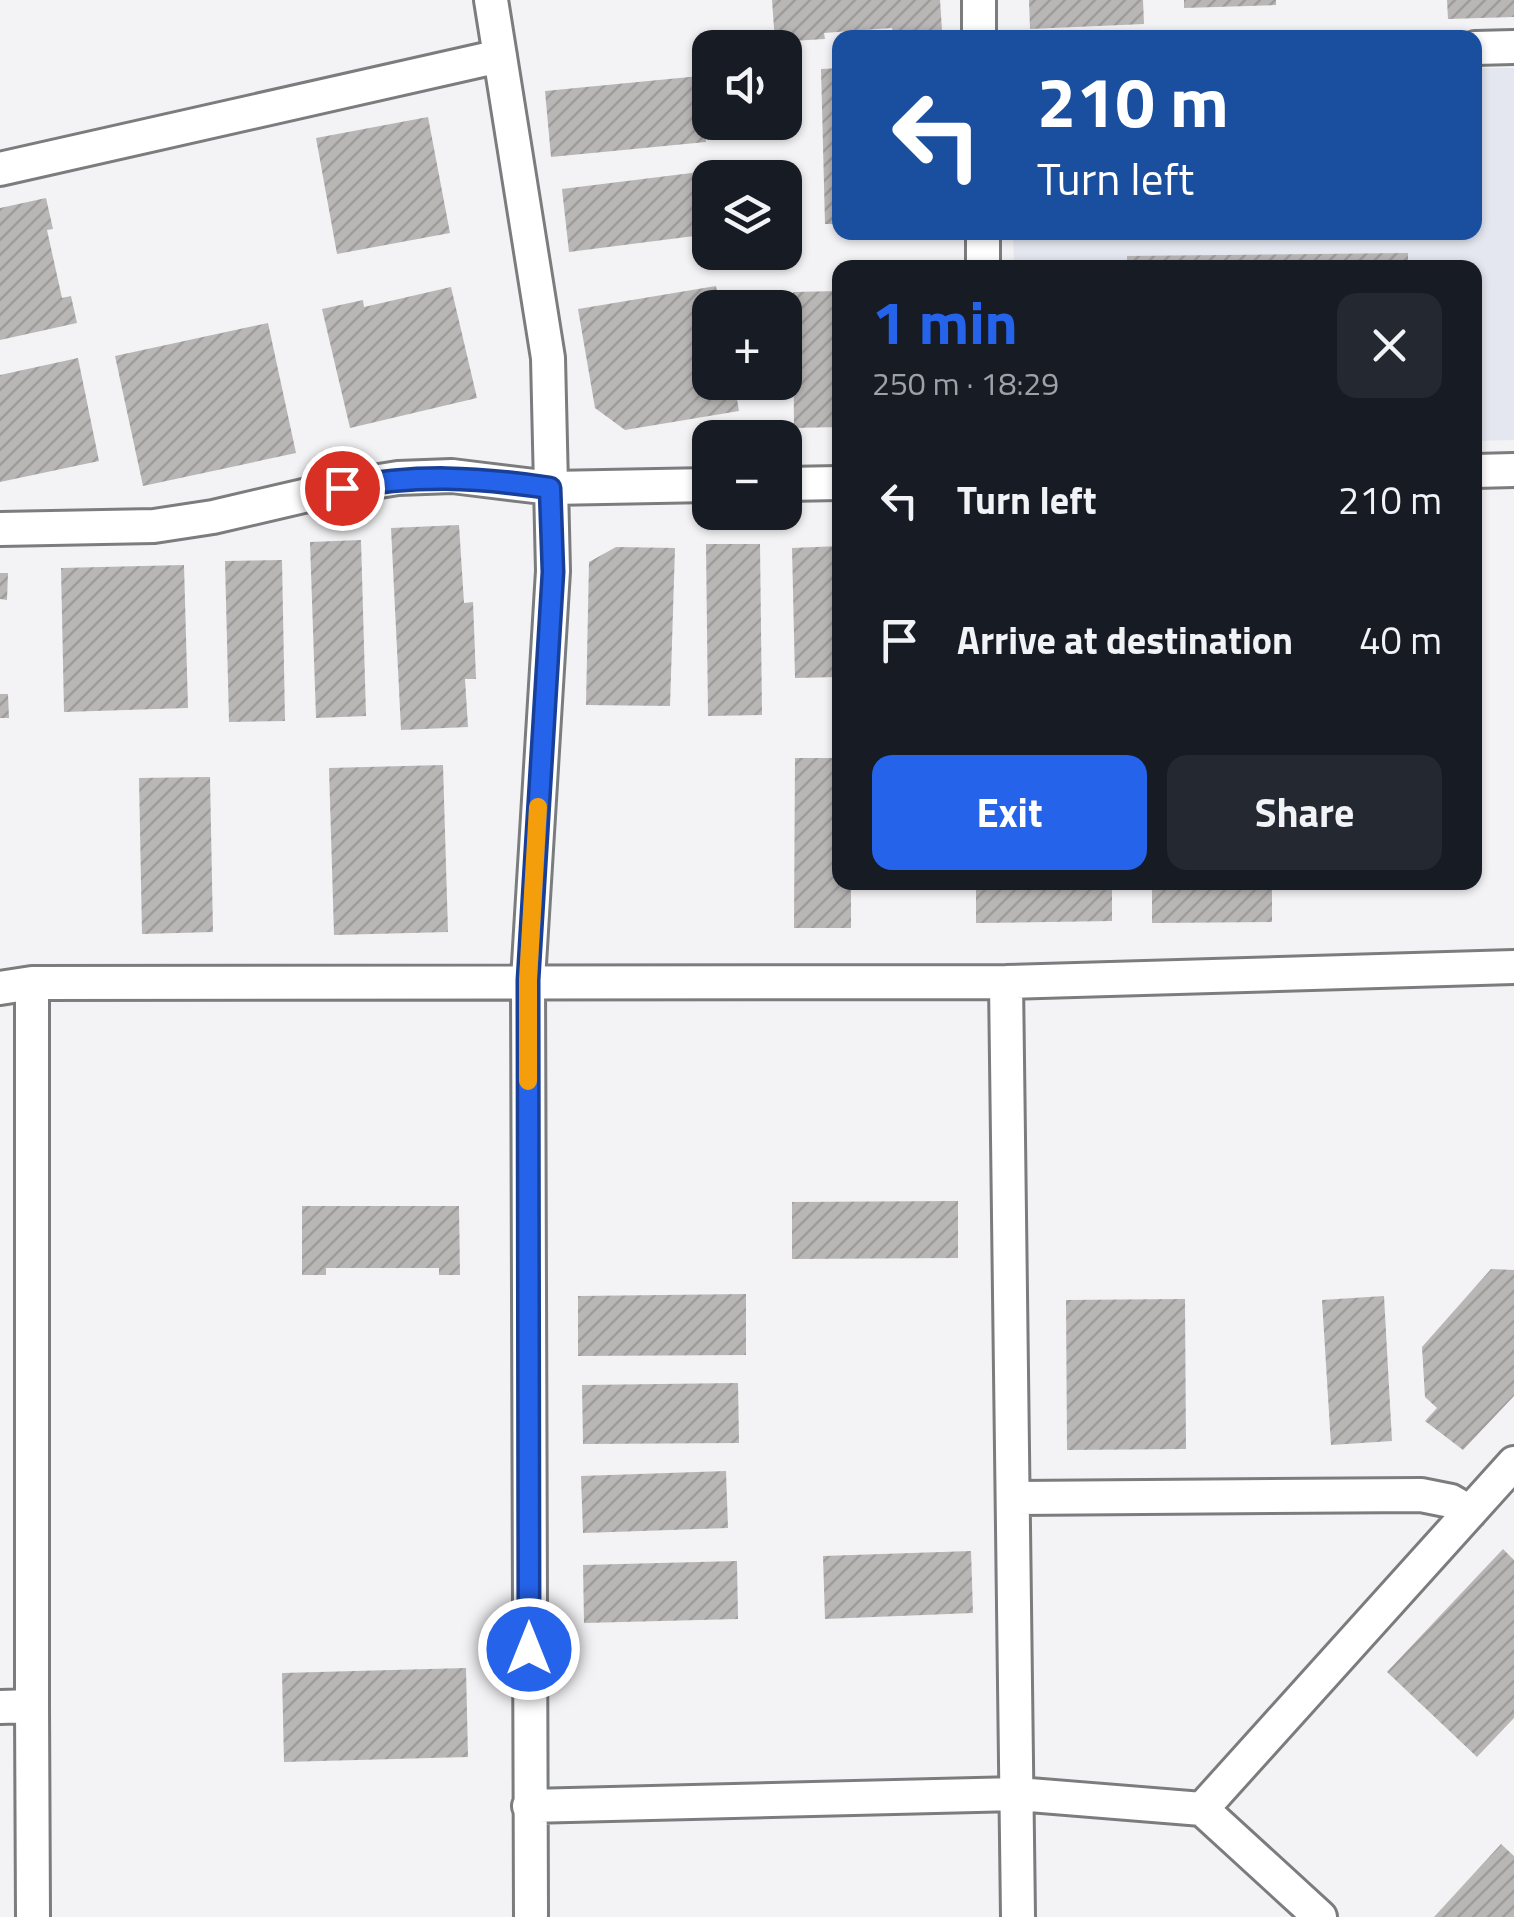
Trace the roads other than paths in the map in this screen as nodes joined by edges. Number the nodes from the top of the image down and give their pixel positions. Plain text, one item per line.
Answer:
1 (492, 0) edge
2 (979, 0) edge
3 (980, 30) edge
4 (1482, 48) edge
5 (1514, 48) edge
6 (500, 56) junction
7 (0, 169) edge
8 (1514, 470) edge
9 (1482, 471) edge
10 (832, 483) edge
11 (802, 484) edge
12 (692, 486) edge
13 (550, 488) junction
14 (0, 529) edge
15 (1514, 967) edge
16 (528, 980) junction
17 (1006, 982) junction
18 (16, 985) edge
19 (1514, 1463) edge
20 (1013, 1498) junction
21 (1470, 1512) junction
22 (16, 1707) edge
23 (1017, 1794) junction
24 (529, 1806) junction
25 (1202, 1809) junction
26 (33, 1917) edge
27 (531, 1917) edge
28 (1018, 1917) edge
29 (1320, 1917) edge

1 - 6 street
2 - 3 street
4 - 5 street
6 - 7 street
6 - 13 street
8 - 9 street
10 - 11 street
12 - 13 street
13 - 14 street
13 - 16 street
15 - 17 street
16 - 17 street
16 - 18 street
16 - 24 street
17 - 20 street
18 - 22 street
19 - 21 street
20 - 21 street
20 - 23 street
21 - 25 street
22 - 26 street
23 - 24 street
23 - 25 street
23 - 28 street
24 - 27 street
25 - 29 street

